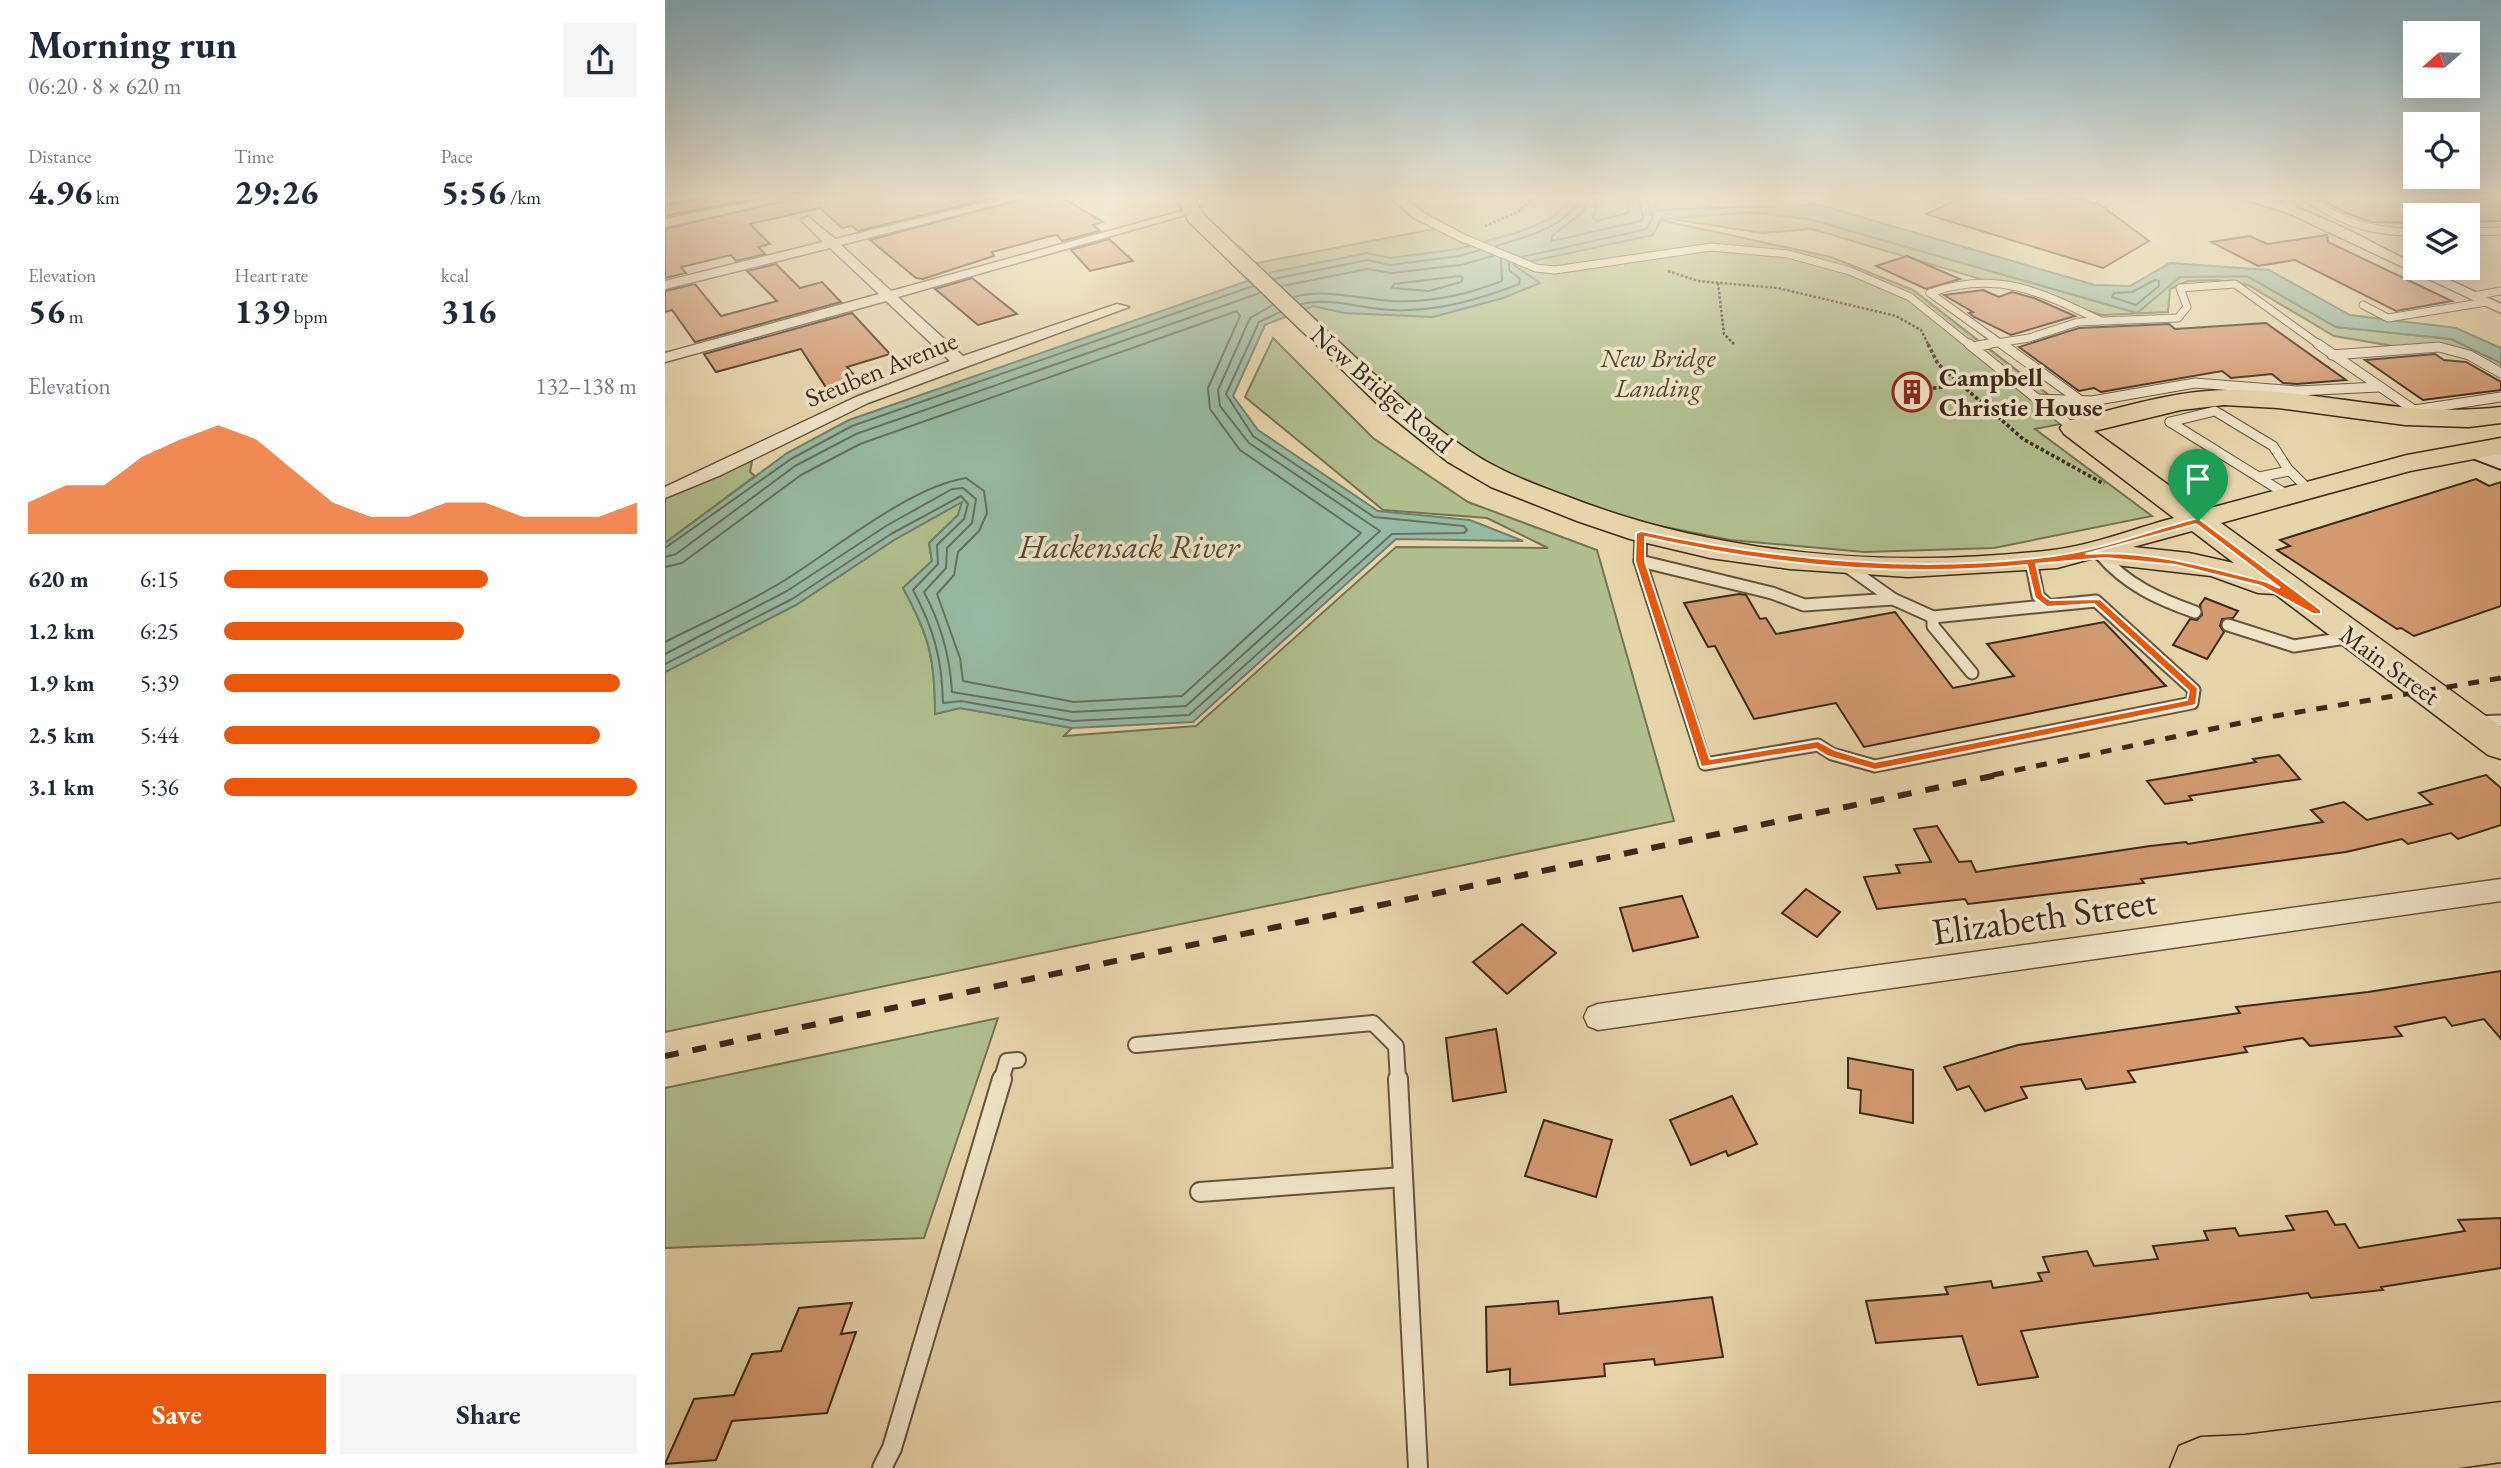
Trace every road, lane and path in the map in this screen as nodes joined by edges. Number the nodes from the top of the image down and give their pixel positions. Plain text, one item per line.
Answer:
1 (743, 266) edge
2 (858, 266) edge
3 (988, 266) edge
4 (1246, 266) edge
5 (1533, 266) edge
6 (1594, 266) edge
7 (1830, 266) edge
8 (2407, 266) edge
9 (1664, 270) dead end
10 (1718, 283) junction
11 (665, 285) edge
12 (2501, 291) edge
13 (891, 295) junction
14 (2473, 296) junction
15 (2486, 302) junction
16 (2363, 305) dead end
17 (1122, 307) dead end
18 (2501, 309) edge
19 (2103, 321) junction
20 (2000, 343) junction
21 (1734, 344) dead end
22 (1973, 347) junction
23 (2332, 355) junction
24 (665, 358) edge
25 (960, 362) junction
26 (2501, 373) edge
27 (1961, 384) junction
28 (2380, 387) junction
29 (1927, 389) dead end
30 (2501, 397) edge
31 (2039, 400) junction
32 (2081, 401) junction
33 (2421, 415) junction
34 (2501, 415) edge
35 (2501, 425) edge
36 (2073, 428) junction
37 (2488, 448) edge
38 (2501, 462) edge
39 (2407, 464) junction
40 (2259, 477) junction
41 (2296, 486) junction
42 (2108, 487) dead end
43 (665, 493) edge
44 (2198, 521) junction
45 (1640, 547) junction
46 (2101, 555) junction
47 (2044, 560) junction
48 (1845, 565) junction
49 (1892, 599) junction
50 (2047, 604) junction
51 (2195, 612) dead end
52 (2317, 612) junction
53 (1933, 617) junction
54 (2228, 625) dead end
55 (2352, 637) junction
56 (1972, 673) dead end
57 (2485, 722) edge
58 (2501, 747) edge
59 (2501, 890) edge
60 (1598, 1017) dead end
61 (1136, 1045) dead end
62 (1018, 1060) dead end
63 (1403, 1177) junction
64 (1200, 1192) dead end
65 (2501, 1432) edge
66 (882, 1468) edge
67 (1418, 1468) edge
68 (2201, 1468) edge

1 - 11 street
2 - 13 street
3 - 13 street
4 - 45 main road, New Bridge Road
5 - 6 lane, Main Street
7 - 22 lane, Main Street
8 - 14 street
9 - 10 path
10 - 21 path
10 - 27 path
12 - 14 lane
13 - 24 street
13 - 25 street
14 - 15 street
15 - 16 lane
15 - 18 street
17 - 25 street, Steuben Avenue
19 - 20 lane
19 - 20 lane
19 - 23 lane
20 - 22 lane
20 - 32 lane
22 - 31 lane, Main Street
23 - 26 lane
23 - 28 lane
25 - 43 street, Steuben Avenue
27 - 29 path
27 - 42 path
28 - 32 lane
28 - 33 lane
30 - 33 lane
31 - 32 lane
31 - 36 lane, Main Street
33 - 34 main road
33 - 36 main road
35 - 39 main road
36 - 44 main road, Main Street
37 - 38 street
37 - 39 main road
39 - 41 main road, New Bridge Road
40 - 41 lane
40 - 41 lane
40 - 41 lane
41 - 44 main road, New Bridge Road
44 - 47 main road, New Bridge Road
44 - 52 main road, Main Street
45 - 48 main road, New Bridge Road
45 - 49 lane
45 - 50 lane
46 - 47 main road
46 - 51 lane
46 - 52 main road
47 - 48 main road, New Bridge Road
47 - 50 lane
48 - 49 lane
49 - 53 lane
50 - 53 lane
52 - 55 main road, Main Street
53 - 56 lane
54 - 55 lane
55 - 57 main road, Main Street
57 - 58 main road, Main Street
59 - 60 street, Elizabeth Street
61 - 63 lane
62 - 66 lane
63 - 64 lane
63 - 67 lane
65 - 68 main road

